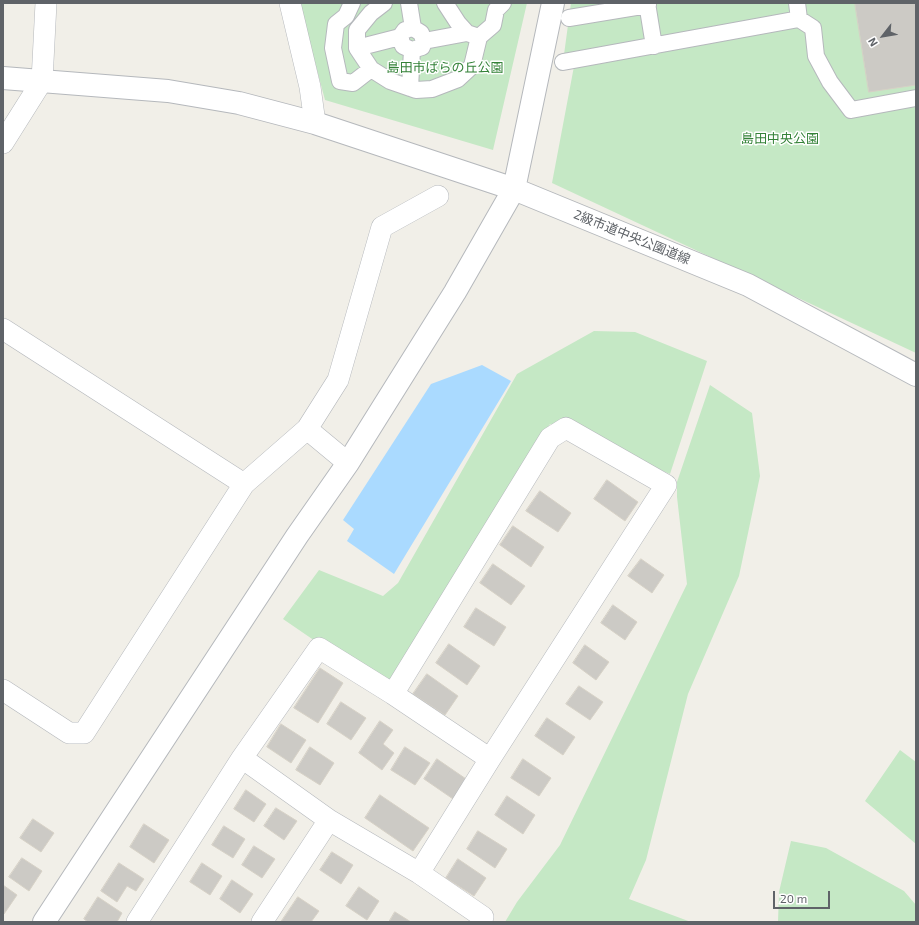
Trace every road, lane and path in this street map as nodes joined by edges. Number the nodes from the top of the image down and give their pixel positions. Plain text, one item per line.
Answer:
1 (46, 3) edge
2 (290, 3) edge
3 (384, 3) edge
4 (409, 3) edge
5 (445, 3) edge
6 (554, 3) edge
7 (797, 3) edge
8 (648, 4) edge
9 (497, 5) edge
10 (349, 10) edge
11 (569, 18) dead end
12 (799, 19) junction
13 (363, 23) junction
14 (407, 33) junction
15 (473, 35) junction
16 (418, 45) junction
17 (654, 46) junction
18 (357, 48) junction
19 (563, 62) dead end
20 (372, 69) junction
21 (3, 78) edge
22 (42, 80) junction
23 (410, 88) junction
24 (916, 98) edge
25 (315, 123) junction
26 (3, 143) edge
27 (514, 189) junction
28 (438, 196) dead end
29 (3, 329) edge
30 (916, 375) edge
31 (307, 430) junction
32 (348, 463) junction
33 (244, 484) junction
34 (3, 690) edge
35 (393, 694) junction
36 (242, 758) junction
37 (490, 759) junction
38 (328, 820) junction
39 (419, 873) junction
40 (483, 917) dead end
41 (44, 922) edge
42 (136, 922) edge
43 (262, 922) edge

1 - 22 street
2 - 25 street
3 - 13 street
4 - 14 street
5 - 15 street
6 - 27 street
7 - 12 street
8 - 11 street
8 - 17 street
9 - 15 street
10 - 13 street
10 - 20 street
12 - 17 street
12 - 24 street
13 - 18 street
14 - 16 street
14 - 18 street
15 - 16 street
15 - 23 street
16 - 23 street
17 - 19 street
18 - 20 street
20 - 23 street
21 - 22 street, 2級市道中央公園道線
22 - 25 street, 2級市道中央公園道線
22 - 26 street
25 - 27 street, 2級市道中央公園道線
27 - 30 street, 2級市道中央公園道線
27 - 32 street
28 - 31 street
29 - 33 street
31 - 32 street
31 - 33 street
32 - 41 street
33 - 34 street
35 - 36 street
35 - 37 street
35 - 37 street
36 - 38 street
36 - 42 street
37 - 39 street
38 - 39 street
38 - 43 street
39 - 40 street

